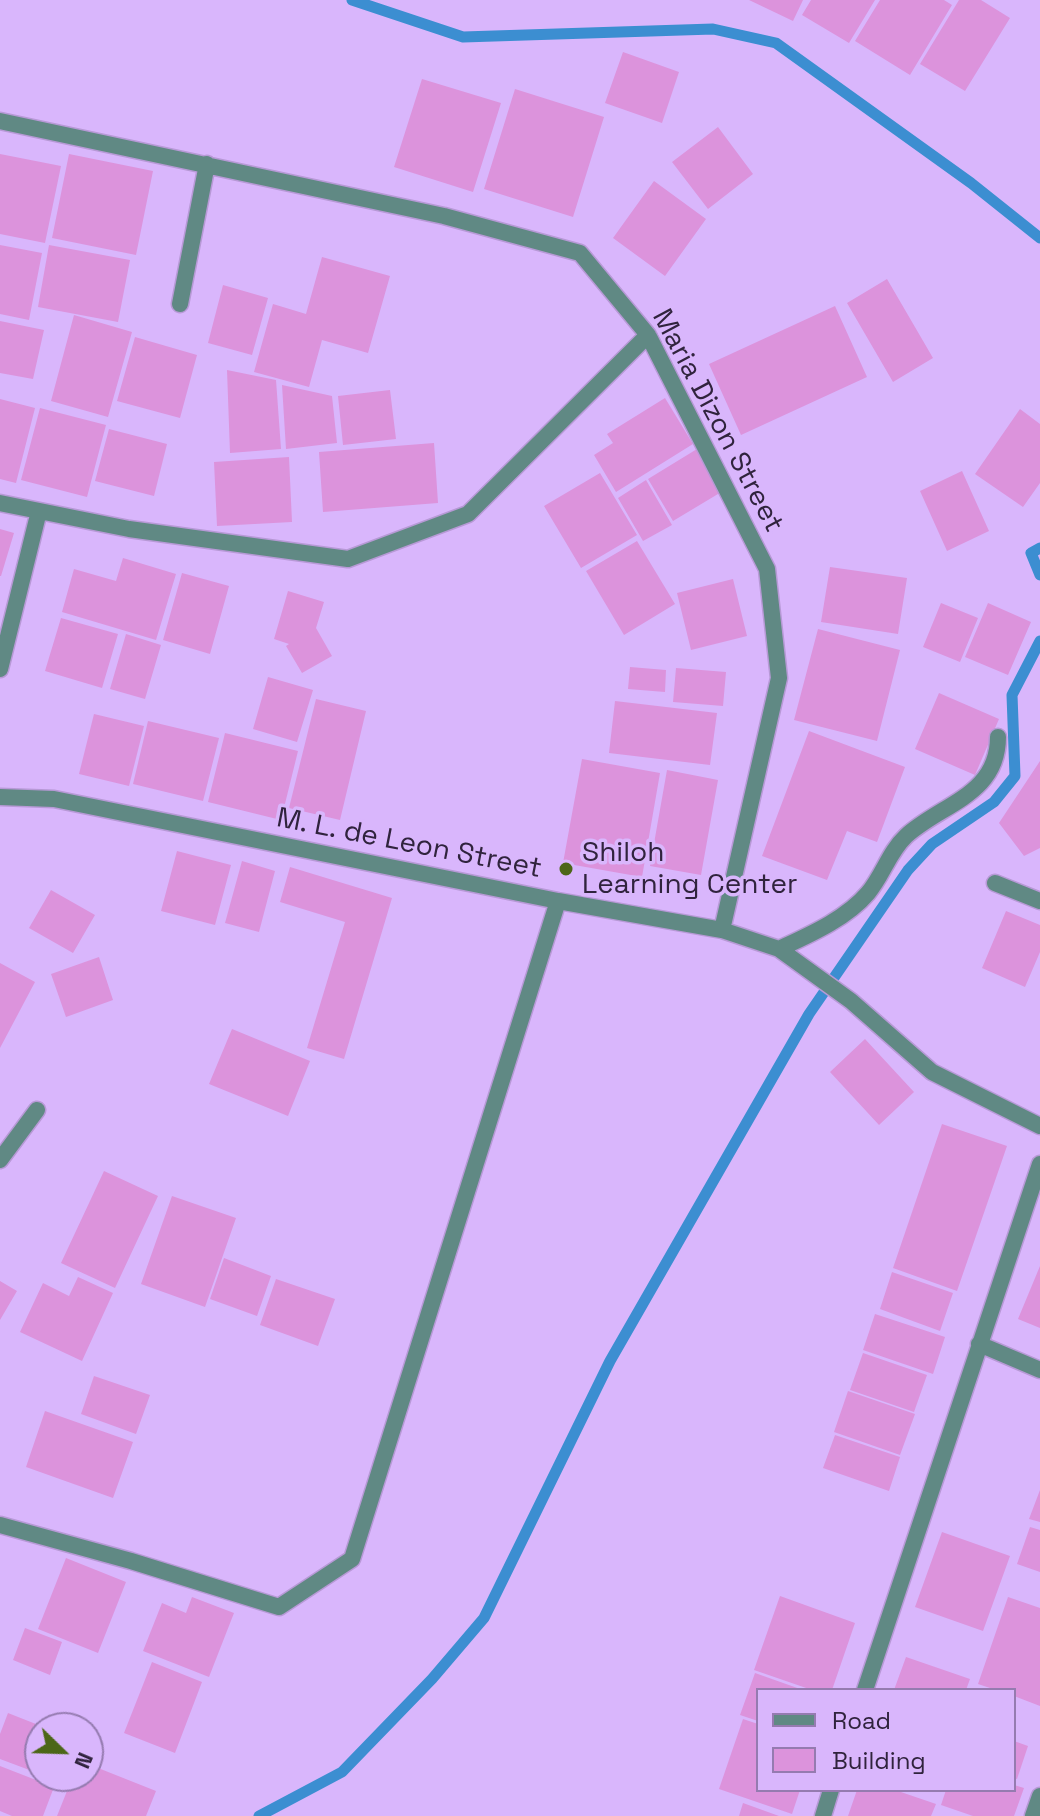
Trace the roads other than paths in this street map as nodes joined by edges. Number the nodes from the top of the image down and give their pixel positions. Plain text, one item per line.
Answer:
1 (0, 121) edge
2 (207, 164) junction
3 (180, 304) dead end
4 (648, 335) junction
5 (0, 503) edge
6 (39, 511) junction
7 (0, 669) edge
8 (998, 737) dead end
9 (0, 797) edge
10 (995, 883) dead end
11 (558, 901) junction
12 (1040, 901) edge
13 (722, 930) junction
14 (779, 949) junction
15 (37, 1110) dead end
16 (1040, 1126) edge
17 (0, 1160) edge
18 (1040, 1164) edge
19 (979, 1344) junction
20 (1040, 1370) edge
21 (0, 1525) edge
22 (866, 1688) edge
23 (830, 1792) edge
24 (1040, 1796) edge
25 (823, 1816) edge
26 (1033, 1816) edge

1 - 2 street, Maria Dizon Street
2 - 3 street
2 - 4 street, Maria Dizon Street
4 - 6 street
4 - 13 street, Maria Dizon Street
5 - 6 street
6 - 7 street
8 - 14 street
9 - 11 street, M. L. de Leon Street
10 - 12 street
11 - 13 street, M. L. de Leon Street
11 - 21 street
13 - 14 street, M. L. de Leon Street
14 - 16 street, M. L. de Leon Street
15 - 17 street
18 - 19 street
19 - 20 street
19 - 22 street
23 - 25 street
24 - 26 street

